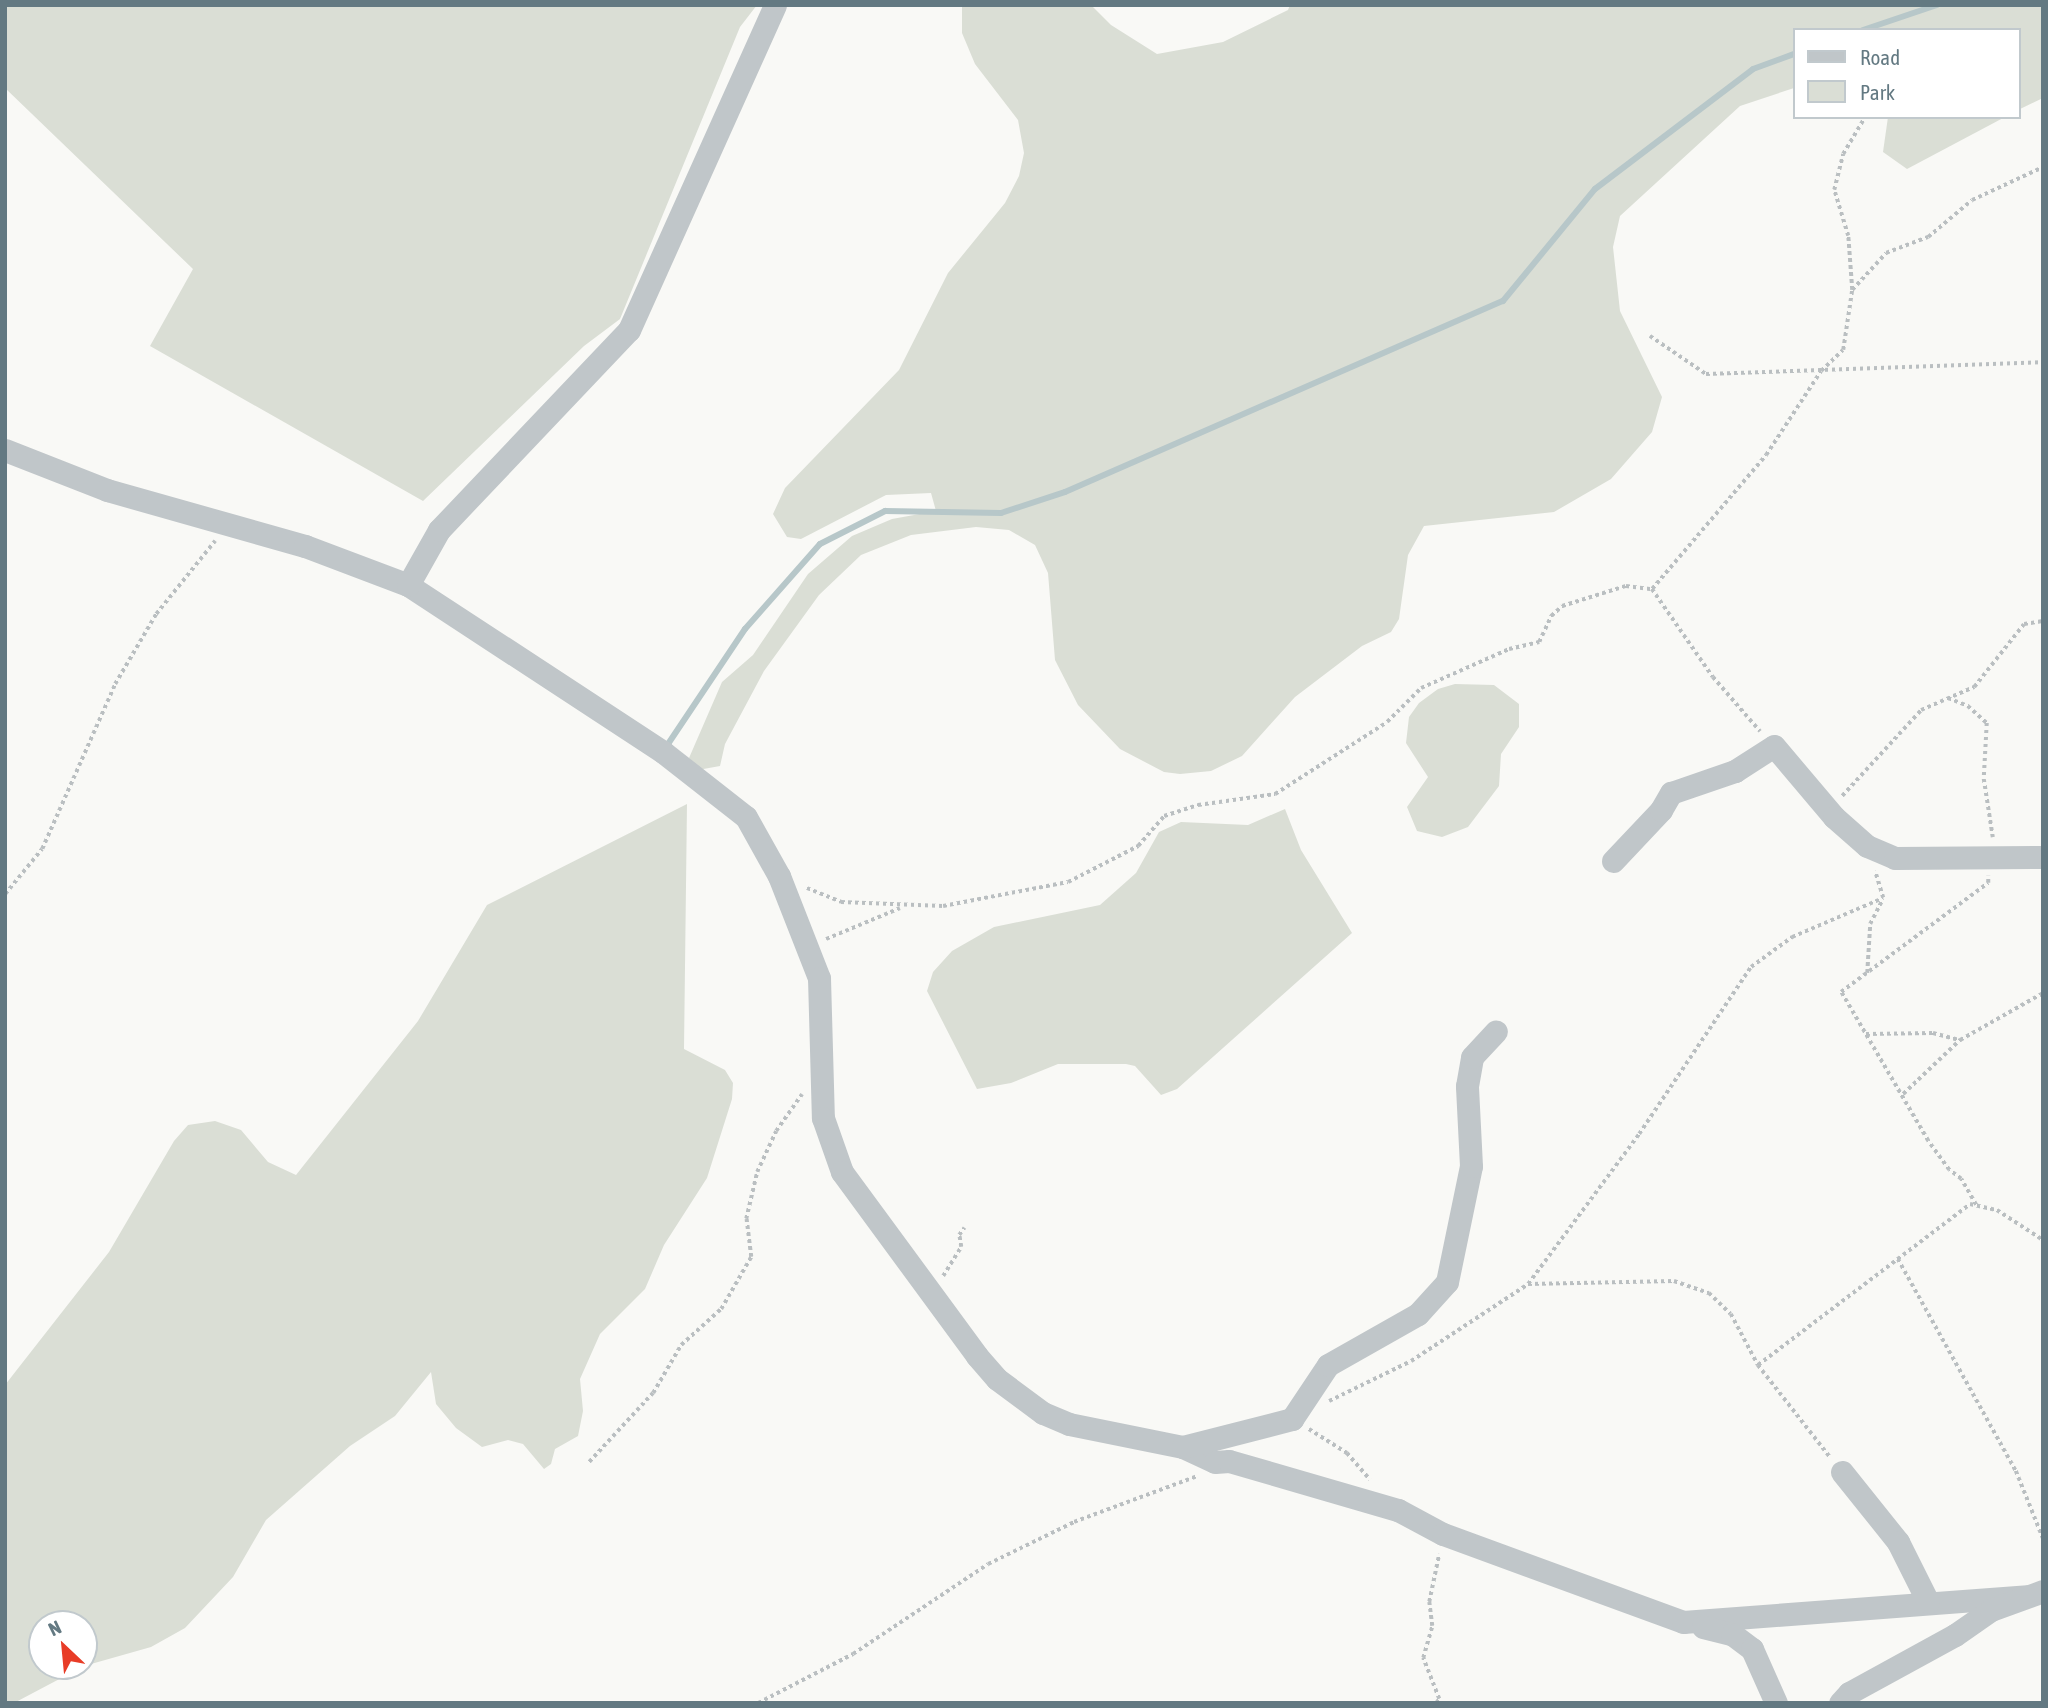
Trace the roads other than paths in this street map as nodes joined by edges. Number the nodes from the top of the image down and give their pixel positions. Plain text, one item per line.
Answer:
1 (775, 5) edge
2 (5, 450) edge
3 (408, 586) junction
4 (2043, 857) edge
5 (1613, 861) dead end
6 (1496, 1031) dead end
7 (1183, 1447) junction
8 (1842, 1472) road end
9 (2035, 1593) edge
10 (1928, 1602) junction
11 (1683, 1622) junction
12 (1776, 1703) edge
13 (1840, 1703) edge

1 - 3 street
2 - 3 street
3 - 7 street
4 - 5 street
6 - 7 street
7 - 11 street
8 - 10 street
9 - 10 street
9 - 13 street
10 - 11 street
11 - 12 street

